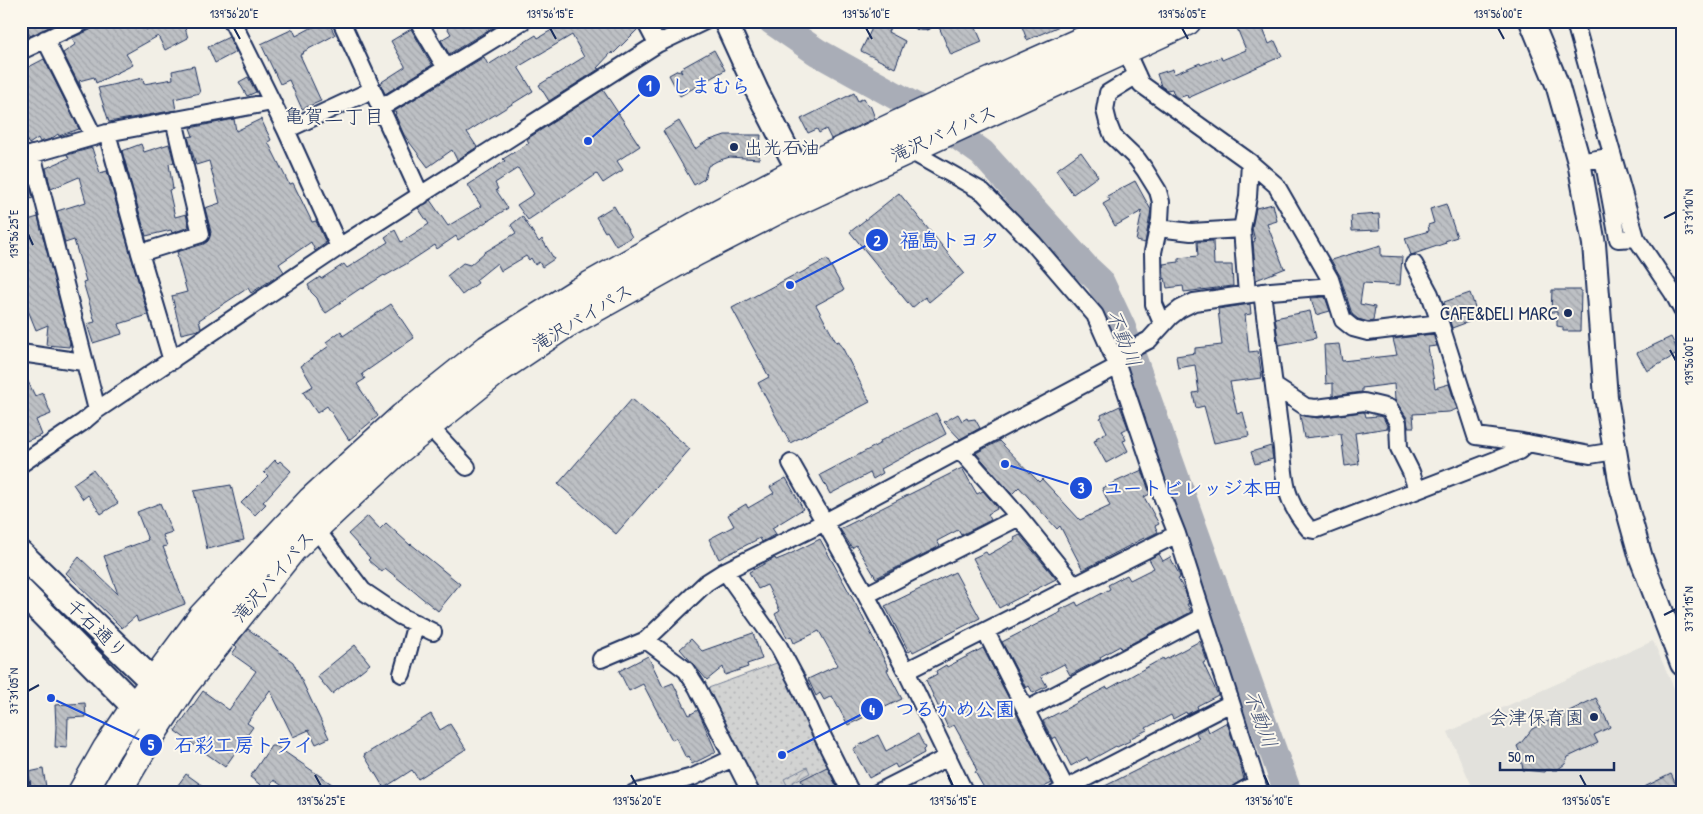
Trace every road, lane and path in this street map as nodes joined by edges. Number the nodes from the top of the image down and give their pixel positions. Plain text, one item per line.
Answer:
1 (85, 21) edge
2 (232, 21) edge
3 (341, 21) edge
4 (418, 21) edge
5 (523, 21) edge
6 (645, 21) edge
7 (705, 21) edge
8 (725, 21) edge
9 (1128, 21) edge
10 (1132, 21) edge
11 (1187, 21) edge
12 (1530, 21) edge
13 (1573, 21) edge
14 (45, 39) junction
15 (657, 44) junction
16 (1127, 48) junction
17 (21, 51) edge
18 (446, 68) junction
19 (1137, 75) junction
20 (372, 90) junction
21 (272, 102) junction
22 (381, 108) junction
23 (174, 120) junction
24 (286, 130) junction
25 (101, 135) junction
26 (910, 138) junction
27 (27, 156) edge
28 (1250, 162) junction
29 (1579, 162) junction
30 (804, 182) junction
31 (421, 196) junction
32 (1158, 228) junction
33 (1242, 229) junction
34 (1636, 238) junction
35 (339, 247) junction
36 (140, 253) junction
37 (1414, 264) dead end
38 (1332, 286) junction
39 (1255, 293) junction
40 (1682, 310) edge
41 (1440, 323) junction
42 (1162, 324) junction
43 (21, 353) edge
44 (1118, 360) junction
45 (172, 361) junction
46 (83, 362) junction
47 (1274, 386) junction
48 (97, 410) junction
49 (428, 425) junction
50 (1528, 443) junction
51 (960, 450) junction
52 (1615, 451) junction
53 (791, 463) dead end
54 (21, 464) edge
55 (466, 467) dead end
56 (1417, 490) junction
57 (1019, 517) junction
58 (825, 522) junction
59 (315, 528) junction
60 (1177, 534) junction
61 (21, 554) edge
62 (725, 571) junction
63 (1074, 586) junction
64 (21, 591) edge
65 (866, 595) junction
66 (1203, 617) junction
67 (416, 624) junction
68 (434, 632) dead end
69 (986, 632) junction
70 (646, 640) junction
71 (601, 658) dead end
72 (1682, 664) edge
73 (906, 671) junction
74 (402, 674) dead end
75 (154, 682) junction
76 (173, 701) junction
77 (1232, 702) junction
78 (136, 706) junction
79 (1026, 710) junction
80 (155, 728) junction
81 (948, 756) junction
82 (733, 758) junction
83 (21, 786) edge
84 (1258, 788) edge
85 (1063, 791) edge
86 (22, 793) edge
87 (82, 793) edge
88 (116, 793) edge
89 (634, 793) edge
90 (750, 793) edge
91 (850, 793) edge
92 (877, 793) edge
93 (965, 793) edge
94 (1239, 793) edge

1 - 14 street
2 - 21 street
3 - 20 street
4 - 18 street
5 - 18 street
6 - 15 street
7 - 15 street
8 - 30 street
9 - 26 highway, 滝沢バイパス
10 - 16 street
11 - 16 highway, 滝沢バイパス
12 - 29 street
13 - 34 street
14 - 17 street
14 - 25 street
15 - 31 street
16 - 19 street
16 - 26 highway, 滝沢バイパス
18 - 22 street
19 - 28 street
19 - 32 street
20 - 22 street
20 - 24 street
21 - 23 street
21 - 24 street
22 - 31 street
23 - 25 street
23 - 36 street
24 - 35 street
25 - 27 street
25 - 36 street
26 - 30 highway, 滝沢バイパス
26 - 44 street
27 - 46 street
28 - 33 street
28 - 38 street
29 - 34 street
29 - 52 street
30 - 49 highway, 滝沢バイパス
30 - 75 highway, 滝沢バイパス
31 - 35 street
32 - 33 street
32 - 42 street
33 - 39 street
34 - 40 street
35 - 45 street
36 - 45 street
37 - 41 street
38 - 39 street
38 - 41 street
39 - 42 street
39 - 47 street
41 - 50 street
42 - 44 street
43 - 46 street
44 - 51 street
44 - 60 street
45 - 48 street
46 - 48 street
47 - 56 street
47 - 56 street
48 - 54 street
49 - 55 street
49 - 59 highway, 滝沢バイパス
50 - 52 street
50 - 56 street
51 - 57 street
51 - 58 street
52 - 72 street
53 - 58 street
57 - 63 street
57 - 65 street
58 - 62 street
58 - 65 street
59 - 67 street
59 - 76 highway, 滝沢バイパス
60 - 63 street
60 - 66 street
61 - 75 main road, 千石通り
62 - 70 street
62 - 91 street
63 - 69 street
64 - 78 main road, 千石通り
65 - 73 street
66 - 77 street
66 - 79 street
67 - 68 street
67 - 74 street
69 - 73 street
69 - 79 street
70 - 71 street
70 - 82 street
73 - 81 street
75 - 76 main road, 千石通り
75 - 78 highway, 滝沢バイパス
76 - 80 highway, 滝沢バイパス
77 - 84 street
77 - 85 street
78 - 80 main road, 千石通り
78 - 87 highway, 滝沢バイパス
79 - 85 street
80 - 88 highway, 滝沢バイパス
81 - 92 street
81 - 93 street
82 - 89 street
82 - 90 street
83 - 86 street
84 - 94 street

